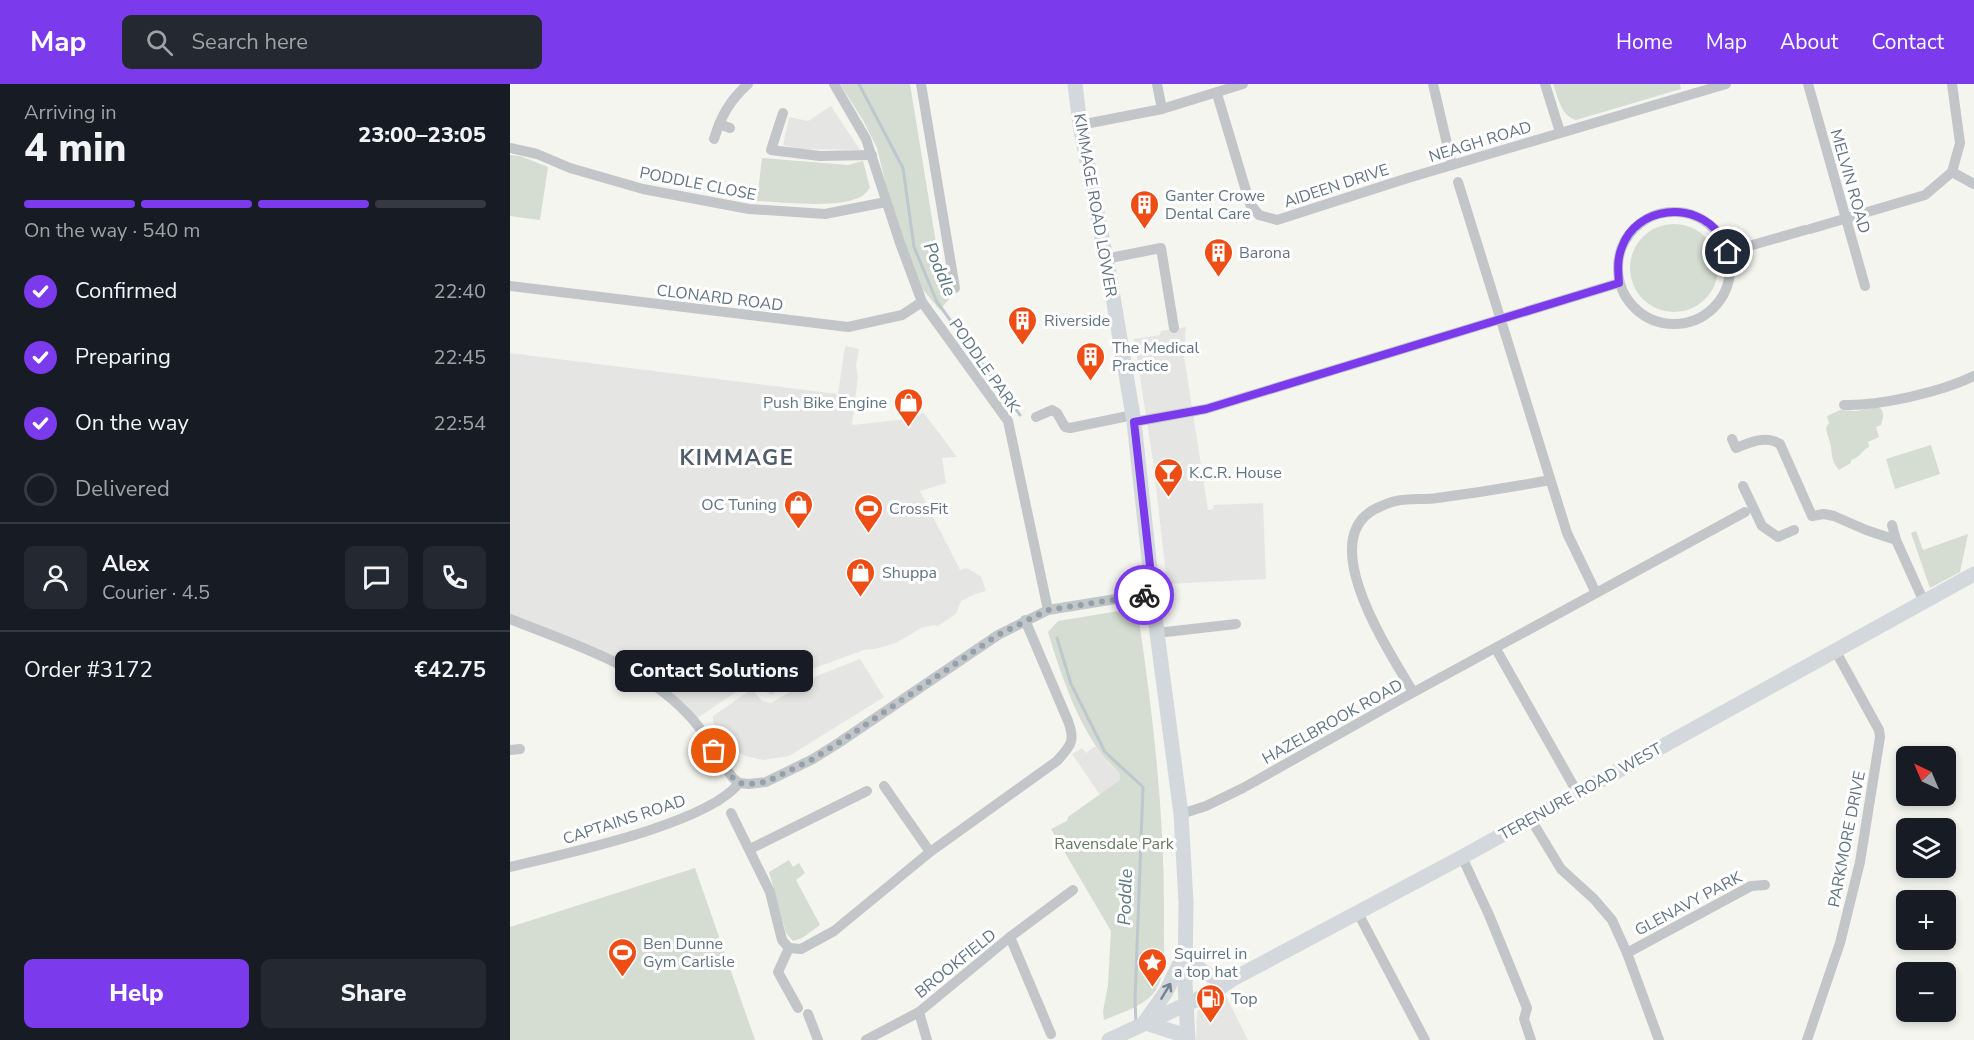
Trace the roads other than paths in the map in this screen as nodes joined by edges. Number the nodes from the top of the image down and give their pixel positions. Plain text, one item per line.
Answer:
1 (748, 84) edge
2 (834, 84) edge
3 (921, 84) edge
4 (1075, 84) edge
5 (1157, 84) edge
6 (1243, 84) edge
7 (1433, 84) edge
8 (1545, 84) edge
9 (1726, 84) edge
10 (1808, 84) edge
11 (1952, 84) edge
12 (1694, 88) edge
13 (1217, 93) junction
14 (1162, 109) junction
15 (783, 113) dead end
16 (719, 124) junction
17 (1080, 125) junction
18 (730, 128) dead end
19 (1560, 132) junction
20 (714, 139) dead end
21 (510, 148) edge
22 (872, 155) junction
23 (1452, 165) junction
24 (1952, 172) junction
25 (1408, 178) joint
26 (1458, 182) dead end
27 (1974, 184) edge
28 (886, 202) junction
29 (1845, 218) junction
30 (1728, 252) junction
31 (1105, 259) junction
32 (1619, 283) junction
33 (510, 286) edge
34 (1865, 286) dead end
35 (956, 288) dead end
36 (922, 302) junction
37 (1500, 320) junction
38 (1174, 328) dead end
39 (1974, 376) edge
40 (1844, 405) dead end
41 (1036, 417) dead end
42 (1133, 419) junction
43 (1732, 439) dead end
44 (1550, 480) junction
45 (1743, 486) dead end
46 (1745, 512) dead end
47 (1892, 525) dead end
48 (1794, 530) dead end
49 (1896, 540) junction
50 (1974, 574) edge
51 (1153, 593) junction
52 (1596, 593) junction
53 (1924, 602) junction
54 (1048, 610) junction
55 (510, 620) edge
56 (1025, 620) junction
57 (1236, 624) dead end
58 (1157, 633) junction
59 (1496, 649) junction
60 (1835, 650) junction
61 (1413, 693) junction
62 (739, 783) junction
63 (884, 786) dead end
64 (867, 791) dead end
65 (1577, 792) junction
66 (731, 813) dead end
67 (1181, 813) junction
68 (1530, 818) junction
69 (750, 849) junction
70 (930, 852) junction
71 (1462, 857) junction
72 (510, 867) edge
73 (1765, 885) dead end
74 (1073, 890) dead end
75 (1358, 913) junction
76 (1010, 937) junction
77 (789, 948) junction
78 (1185, 952) junction
79 (1627, 953) junction
80 (1231, 980) junction
81 (1185, 1006) junction
82 (918, 1012) junction
83 (1144, 1024) junction
84 (1052, 1034) dead end
85 (818, 1040) edge
86 (866, 1040) edge
87 (927, 1040) edge
88 (1109, 1040) edge
89 (1188, 1040) edge
90 (1425, 1040) edge
91 (1531, 1040) edge
92 (1659, 1040) edge
93 (1807, 1040) edge

1 - 16 street
2 - 22 street, PODDLE PARK
3 - 35 street
4 - 17 main road, KIMMAGE ROAD LOWER
5 - 14 street
6 - 13 street
7 - 23 street
8 - 19 street
9 - 12 street, NEAGH ROAD
10 - 29 street, MELVIN ROAD
11 - 24 street
12 - 19 street, NEAGH ROAD
13 - 14 street
13 - 25 street, AIDEEN DRIVE
14 - 17 street
15 - 22 street
16 - 18 street
16 - 20 street
17 - 31 main road, KIMMAGE ROAD LOWER
19 - 23 street, NEAGH ROAD
21 - 28 street, PODDLE CLOSE
22 - 28 street, PODDLE PARK
23 - 25 street, NEAGH ROAD
24 - 27 street
24 - 29 street
26 - 37 street
28 - 36 street, PODDLE PARK
29 - 30 street
29 - 34 street, MELVIN ROAD
30 - 32 street
30 - 32 street
31 - 38 street
31 - 42 main road, KIMMAGE ROAD LOWER
32 - 37 street
33 - 36 street, CLONARD ROAD
36 - 54 street, PODDLE PARK
37 - 42 street
37 - 44 street
39 - 40 street
41 - 42 street
42 - 51 main road, KIMMAGE ROAD LOWER
43 - 49 street
44 - 52 street
44 - 61 street
45 - 48 street
46 - 52 street, HAZELBROOK ROAD
47 - 49 street
49 - 53 street
50 - 53 main road, TERENURE ROAD WEST
51 - 54 street
51 - 58 main road, KIMMAGE ROAD LOWER
52 - 59 street, HAZELBROOK ROAD
53 - 60 main road, TERENURE ROAD WEST
54 - 56 street
55 - 62 street
56 - 62 street
56 - 70 street
57 - 58 street
58 - 67 main road, KIMMAGE ROAD LOWER
59 - 61 street, HAZELBROOK ROAD
59 - 65 street
60 - 65 main road, TERENURE ROAD WEST
60 - 93 street, PARKMORE DRIVE
61 - 67 street, HAZELBROOK ROAD
62 - 72 street, CAPTAINS ROAD
63 - 70 street
64 - 69 street
65 - 68 main road, TERENURE ROAD WEST
66 - 69 street
67 - 78 main road, KIMMAGE ROAD LOWER
68 - 71 main road, TERENURE ROAD WEST
68 - 79 street, GLENAVY PARK
69 - 77 street
70 - 77 street
71 - 75 main road, TERENURE ROAD WEST
71 - 91 street
73 - 79 street, GLENAVY PARK
74 - 76 street, BROOKFIELD
75 - 80 main road, TERENURE ROAD WEST
75 - 90 street
76 - 82 street, BROOKFIELD
76 - 84 street, BROOKFIELD
77 - 85 street
78 - 80 main road
78 - 81 main road, KIMMAGE ROAD LOWER
83 -> 78 main road
79 - 92 street, GLENAVY PARK
80 - 81 main road, TERENURE ROAD WEST
81 - 83 main road, TERENURE ROAD WEST
81 - 89 main road, KIMMAGE ROAD LOWER
82 - 86 street, BROOKFIELD
82 - 87 street, BROOKFIELD
83 - 88 main road, TERENURE ROAD WEST
83 - 89 main road

